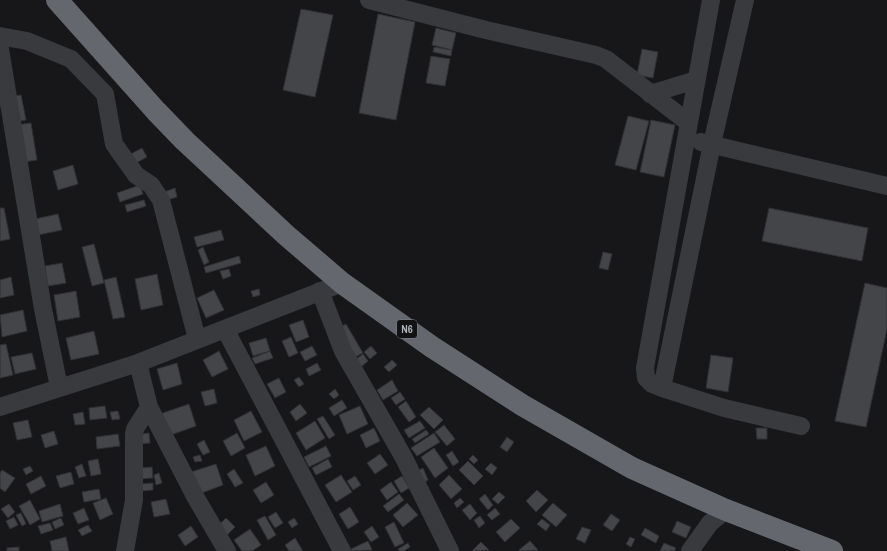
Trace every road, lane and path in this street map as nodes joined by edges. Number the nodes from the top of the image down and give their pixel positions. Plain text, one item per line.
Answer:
1 (57, 0) edge
2 (369, 0) edge
3 (711, 0) edge
4 (745, 0) edge
5 (0, 36) edge
6 (0, 49) edge
7 (696, 80) junction
8 (650, 94) junction
9 (688, 131) junction
10 (712, 144) junction
11 (887, 186) edge
12 (342, 283) junction
13 (320, 291) junction
14 (225, 329) junction
15 (197, 339) junction
16 (138, 363) junction
17 (59, 387) junction
18 (662, 388) junction
19 (0, 407) edge
20 (150, 407) junction
21 (801, 426) dead end
22 (726, 510) junction
23 (125, 551) edge
24 (227, 551) edge
25 (342, 551) edge
26 (450, 551) edge
27 (690, 551) edge
28 (832, 551) edge

1 - 12 highway, N6
2 - 8 street
3 - 7 street
4 - 10 street
5 - 15 street
6 - 17 street
7 - 8 street
7 - 9 street
8 - 9 street
9 - 10 street
9 - 18 street
10 - 11 street
10 - 18 street
12 - 13 street
12 - 22 highway, N6
13 - 14 street
13 - 26 street
14 - 15 street
14 - 25 street
15 - 16 street
16 - 17 street
16 - 20 street
17 - 19 street
18 - 21 street
20 - 23 street
20 - 24 street
22 - 27 street
22 - 28 highway, N6

